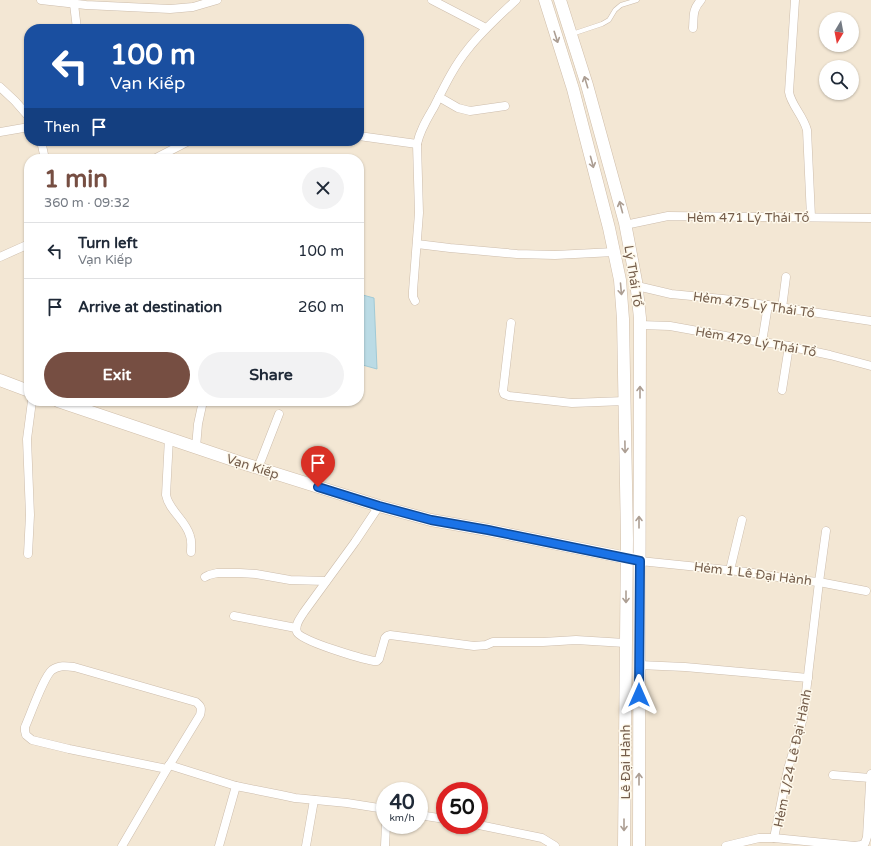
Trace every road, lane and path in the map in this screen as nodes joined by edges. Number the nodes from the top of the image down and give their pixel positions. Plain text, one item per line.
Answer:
1 (41, 0) edge
2 (217, 0) edge
3 (432, 0) edge
4 (516, 0) edge
5 (544, 0) edge
6 (560, 0) edge
7 (637, 0) edge
8 (701, 0) edge
9 (795, 0) edge
10 (74, 2) edge
11 (76, 24) edge
12 (486, 28) junction
13 (693, 28) dead end
14 (571, 34) junction
15 (0, 87) edge
16 (439, 97) junction
17 (505, 106) dead end
18 (24, 111) edge
19 (24, 128) edge
20 (0, 132) edge
21 (364, 137) edge
22 (417, 144) junction
23 (179, 146) edge
24 (164, 154) edge
25 (812, 217) junction
26 (871, 218) edge
27 (625, 225) junction
28 (416, 244) junction
29 (24, 246) edge
30 (614, 252) junction
31 (0, 257) edge
32 (786, 277) dead end
33 (637, 286) junction
34 (415, 301) dead end
35 (768, 305) junction
36 (782, 308) junction
37 (871, 321) edge
38 (511, 323) dead end
39 (640, 324) junction
40 (762, 342) junction
41 (789, 346) junction
42 (871, 366) edge
43 (0, 380) edge
44 (24, 389) edge
45 (782, 390) dead end
46 (625, 401) junction
47 (31, 406) edge
48 (73, 406) edge
49 (202, 406) edge
50 (279, 414) dead end
51 (169, 438) junction
52 (196, 447) junction
53 (258, 468) junction
54 (379, 506) junction
55 (742, 520) dead end
56 (826, 531) dead end
57 (191, 552) dead end
58 (28, 554) dead end
59 (626, 558) junction
60 (640, 561) junction
61 (730, 570) junction
62 (205, 577) dead end
63 (326, 581) junction
64 (819, 582) junction
65 (866, 590) dead end
66 (234, 616) dead end
67 (296, 628) junction
68 (625, 643) junction
69 (639, 665) junction
70 (808, 678) junction
71 (168, 767) junction
72 (871, 774) edge
73 (833, 775) dead end
74 (870, 778) edge
75 (236, 786) junction
76 (314, 800) junction
77 (376, 808) edge
78 (488, 827) edge
79 (386, 834) edge
80 (774, 838) junction
81 (122, 846) edge
82 (219, 846) edge
83 (306, 846) edge
84 (385, 846) edge
85 (555, 846) edge
86 (624, 846) edge
87 (639, 846) edge
88 (726, 846) edge

1 - 10 street
2 - 10 street
3 - 12 street
4 - 12 street
5 -> 30 main road, Lý Thái Tổ
6 - 14 main road, Lý Thái Tổ
7 - 14 lane
8 - 13 street
9 - 25 street
10 - 11 street
12 - 16 street
27 -> 14 main road, Lý Thái Tổ
15 - 18 street
16 - 17 street
16 - 22 street
19 - 20 street
21 - 22 street
22 - 28 street
23 - 24 street
25 - 26 street, Hẻm 471 Lý Thái Tổ
25 - 27 street, Hẻm 471 Lý Thái Tổ
27 - 33 main road, Lý Thái Tổ
28 - 30 street
28 - 34 street
29 - 31 street
30 -> 46 main road, Lý Thái Tổ
32 - 36 street
33 - 35 street, Hẻm 475 Lý Thái Tổ
33 - 39 main road, Lý Thái Tổ
35 - 36 street, Hẻm 475 Lý Thái Tổ
35 - 40 street
36 - 37 street, Hẻm 475 Lý Thái Tổ
38 - 46 street
39 - 40 street, Hẻm 479 Lý Thái Tổ
60 -> 39 main road, Lý Thái Tổ
40 - 41 street, Hẻm 479 Lý Thái Tổ
41 - 42 street, Hẻm 479 Lý Thái Tổ
41 - 45 street
43 - 44 main road
46 -> 59 main road, Lý Thái Tổ
47 - 58 street
48 - 51 main road, Vạn Kiếp
49 - 52 street
50 - 53 street
51 - 52 main road, Vạn Kiếp
51 - 57 street
52 - 53 main road, Vạn Kiếp
53 - 54 main road, Vạn Kiếp
54 - 59 main road, Vạn Kiếp
54 - 63 street
55 - 61 street
56 - 64 street, Hẻm 1/24 Lê Đại Hành
59 - 60 main road, Vạn Kiếp
59 -> 68 main road, Lê Đại Hành
60 - 61 street, Hẻm 1 Lê Đại Hành
60 - 69 main road, Lê Đại Hành
61 - 64 street, Hẻm 1 Lê Đại Hành
62 - 63 street
63 - 67 street
64 - 65 street, Hẻm 1 Lê Đại Hành
64 - 70 street, Hẻm 1/24 Lê Đại Hành
66 - 67 street
67 - 68 street
68 -> 86 main road, Lê Đại Hành
69 - 70 street
87 -> 69 main road, Lê Đại Hành
70 - 80 street, Hẻm 1/24 Lê Đại Hành
71 - 71 street
71 - 75 street
71 - 81 street
72 - 74 street
73 - 74 street
74 - 80 street
75 - 76 street
75 - 82 street
76 - 77 street
76 - 83 street
78 - 85 street
79 - 84 street
80 - 88 street

